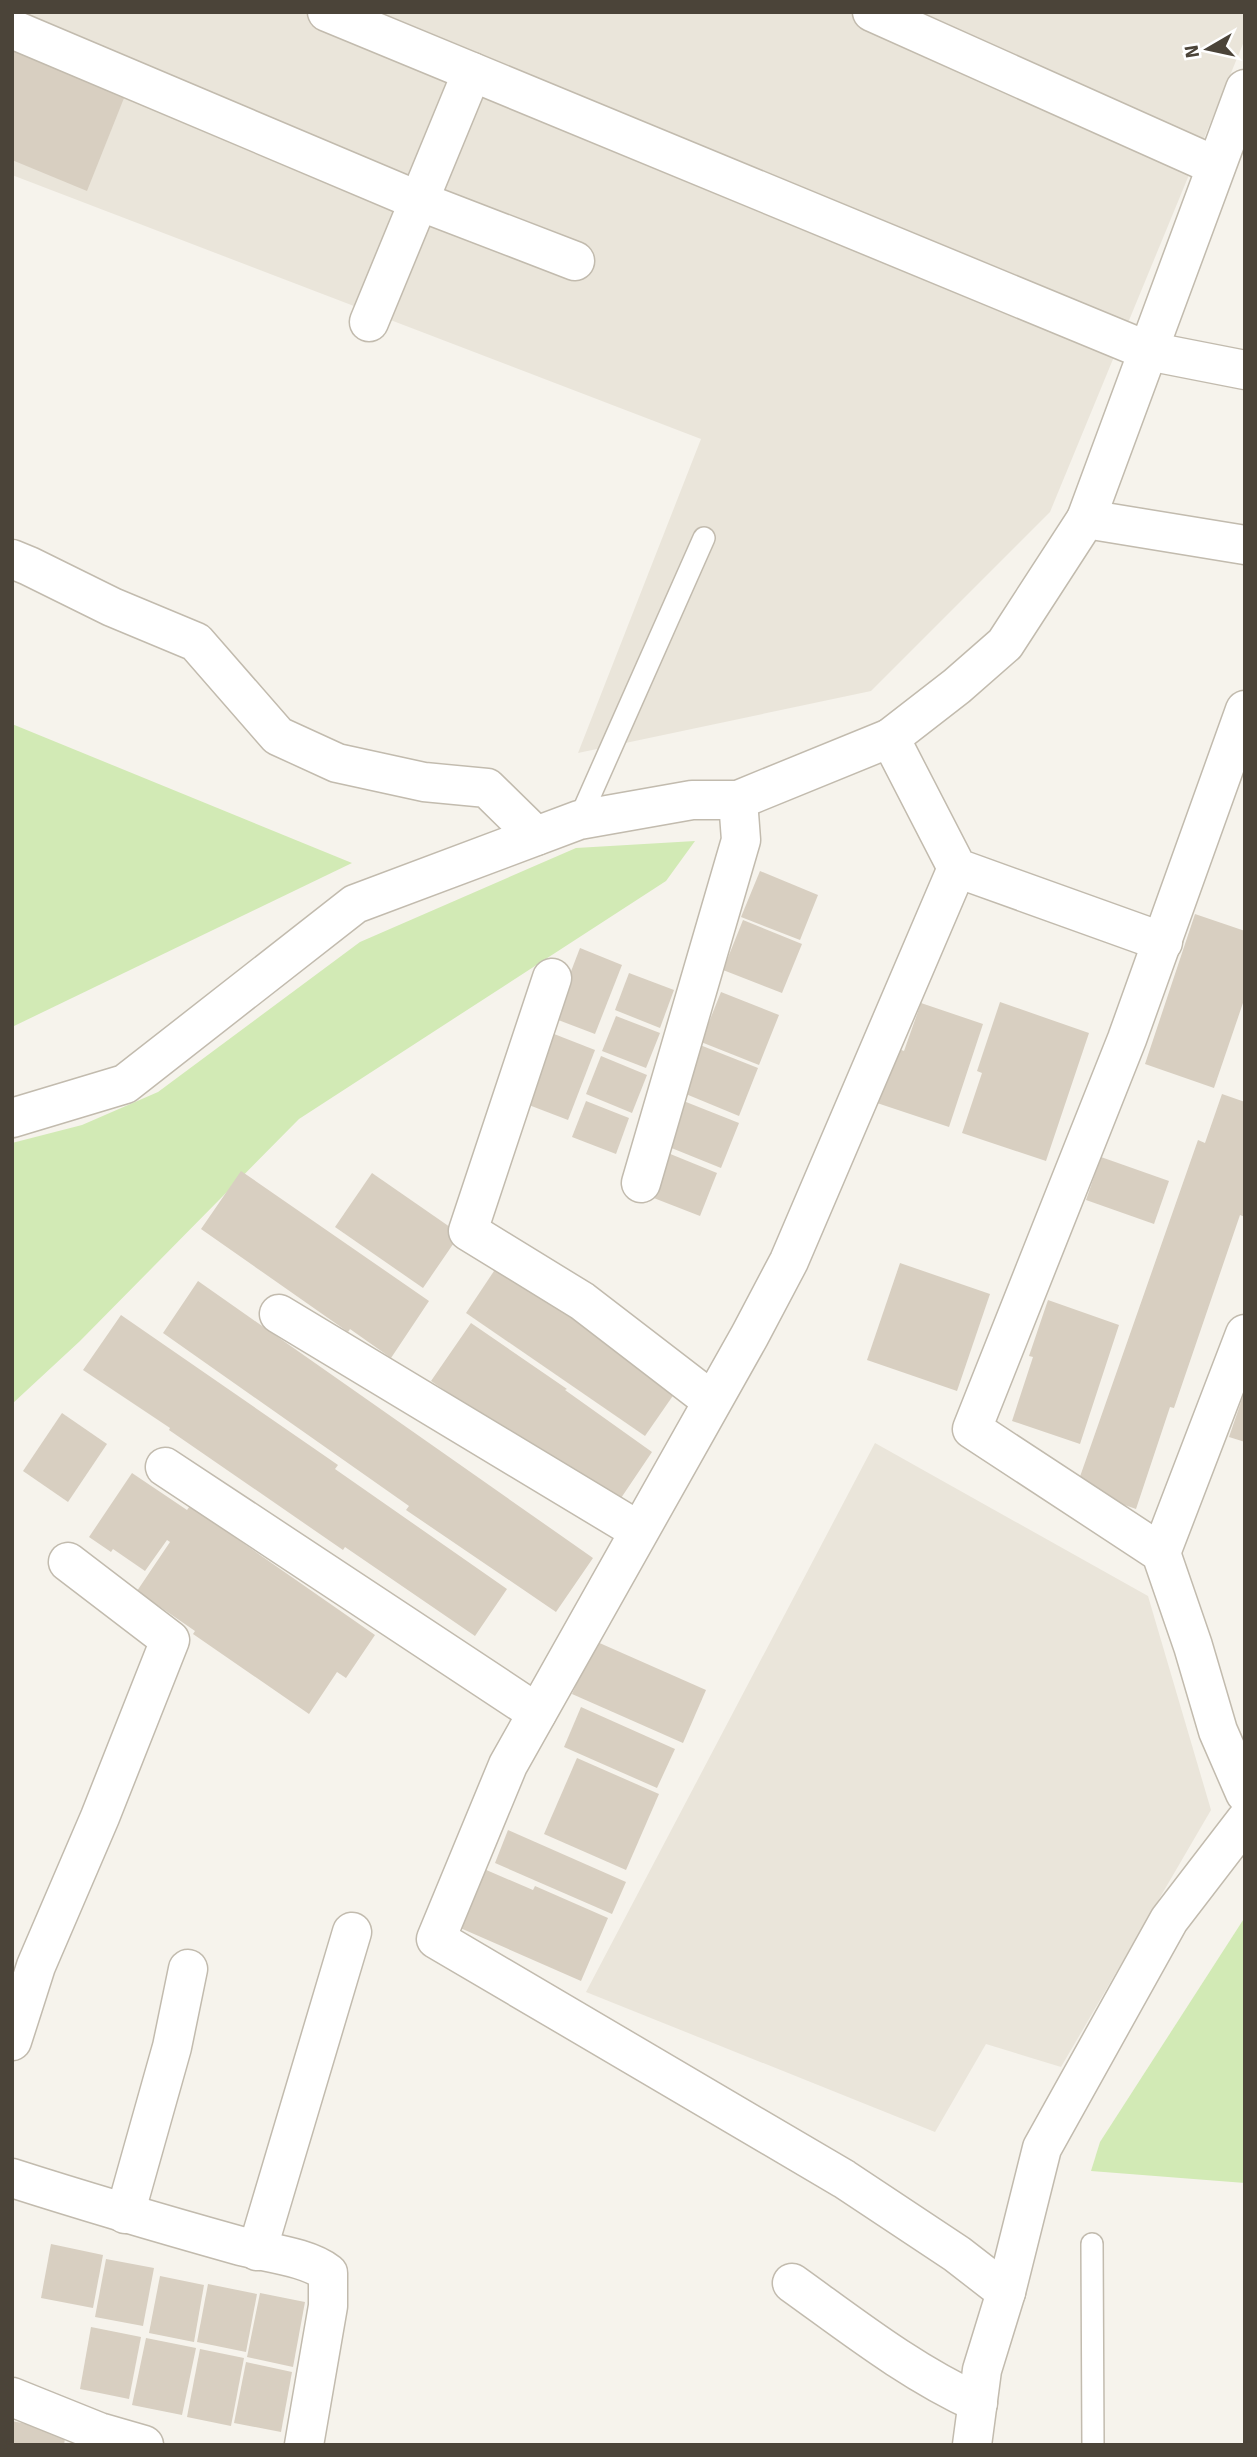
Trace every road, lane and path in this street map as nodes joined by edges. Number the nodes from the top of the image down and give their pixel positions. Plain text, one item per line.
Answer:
1 (327, 12) edge
2 (872, 12) edge
3 (12, 29) edge
4 (472, 72) junction
5 (1245, 89) edge
6 (1216, 166) junction
7 (419, 201) junction
8 (575, 261) dead end
9 (369, 322) dead end
10 (1148, 351) junction
11 (1245, 370) edge
12 (1086, 519) junction
13 (704, 538) dead end
14 (1245, 545) edge
15 (12, 559) edge
16 (1245, 710) edge
17 (890, 738) junction
18 (738, 800) junction
19 (579, 820) junction
20 (536, 836) junction
21 (957, 868) junction
22 (1163, 942) junction
23 (552, 978) dead end
24 (12, 1118) edge
25 (641, 1183) dead end
26 (279, 1314) dead end
27 (1245, 1334) edge
28 (712, 1401) junction
29 (165, 1467) dead end
30 (639, 1531) junction
31 (1161, 1553) junction
32 (68, 1562) dead end
33 (537, 1713) junction
34 (1245, 1793) edge
35 (1245, 1821) edge
36 (352, 1933) dead end
37 (188, 1969) dead end
38 (12, 2041) edge
39 (12, 2178) edge
40 (125, 2214) junction
41 (1092, 2244) dead end
42 (257, 2251) junction
43 (792, 2283) dead end
44 (1006, 2292) junction
45 (12, 2397) edge
46 (978, 2403) junction
47 (144, 2445) edge
48 (304, 2445) edge
49 (972, 2445) edge
50 (1093, 2445) edge

1 - 4 street
2 - 6 street
3 - 7 street
4 - 7 street
4 - 10 street
5 - 6 street
6 - 10 street
7 - 8 street
7 - 9 street
10 - 11 street
10 - 12 street
12 - 14 street
12 - 17 street
13 - 19 lane
15 - 20 street
16 - 22 street
17 - 18 street
17 - 21 street
18 - 19 street
18 - 25 street
19 - 20 street
20 - 24 street
21 - 22 street
21 - 28 street
22 - 31 street
23 - 28 street
26 - 30 street
27 - 31 street
28 - 30 street
29 - 33 street
30 - 33 street
31 - 34 street
32 - 38 street
33 - 44 street
35 - 44 street
36 - 42 street
37 - 40 street
39 - 40 street
40 - 42 street
41 - 50 lane
42 - 48 street
43 - 46 street
44 - 46 street
45 - 47 street
46 - 49 street

